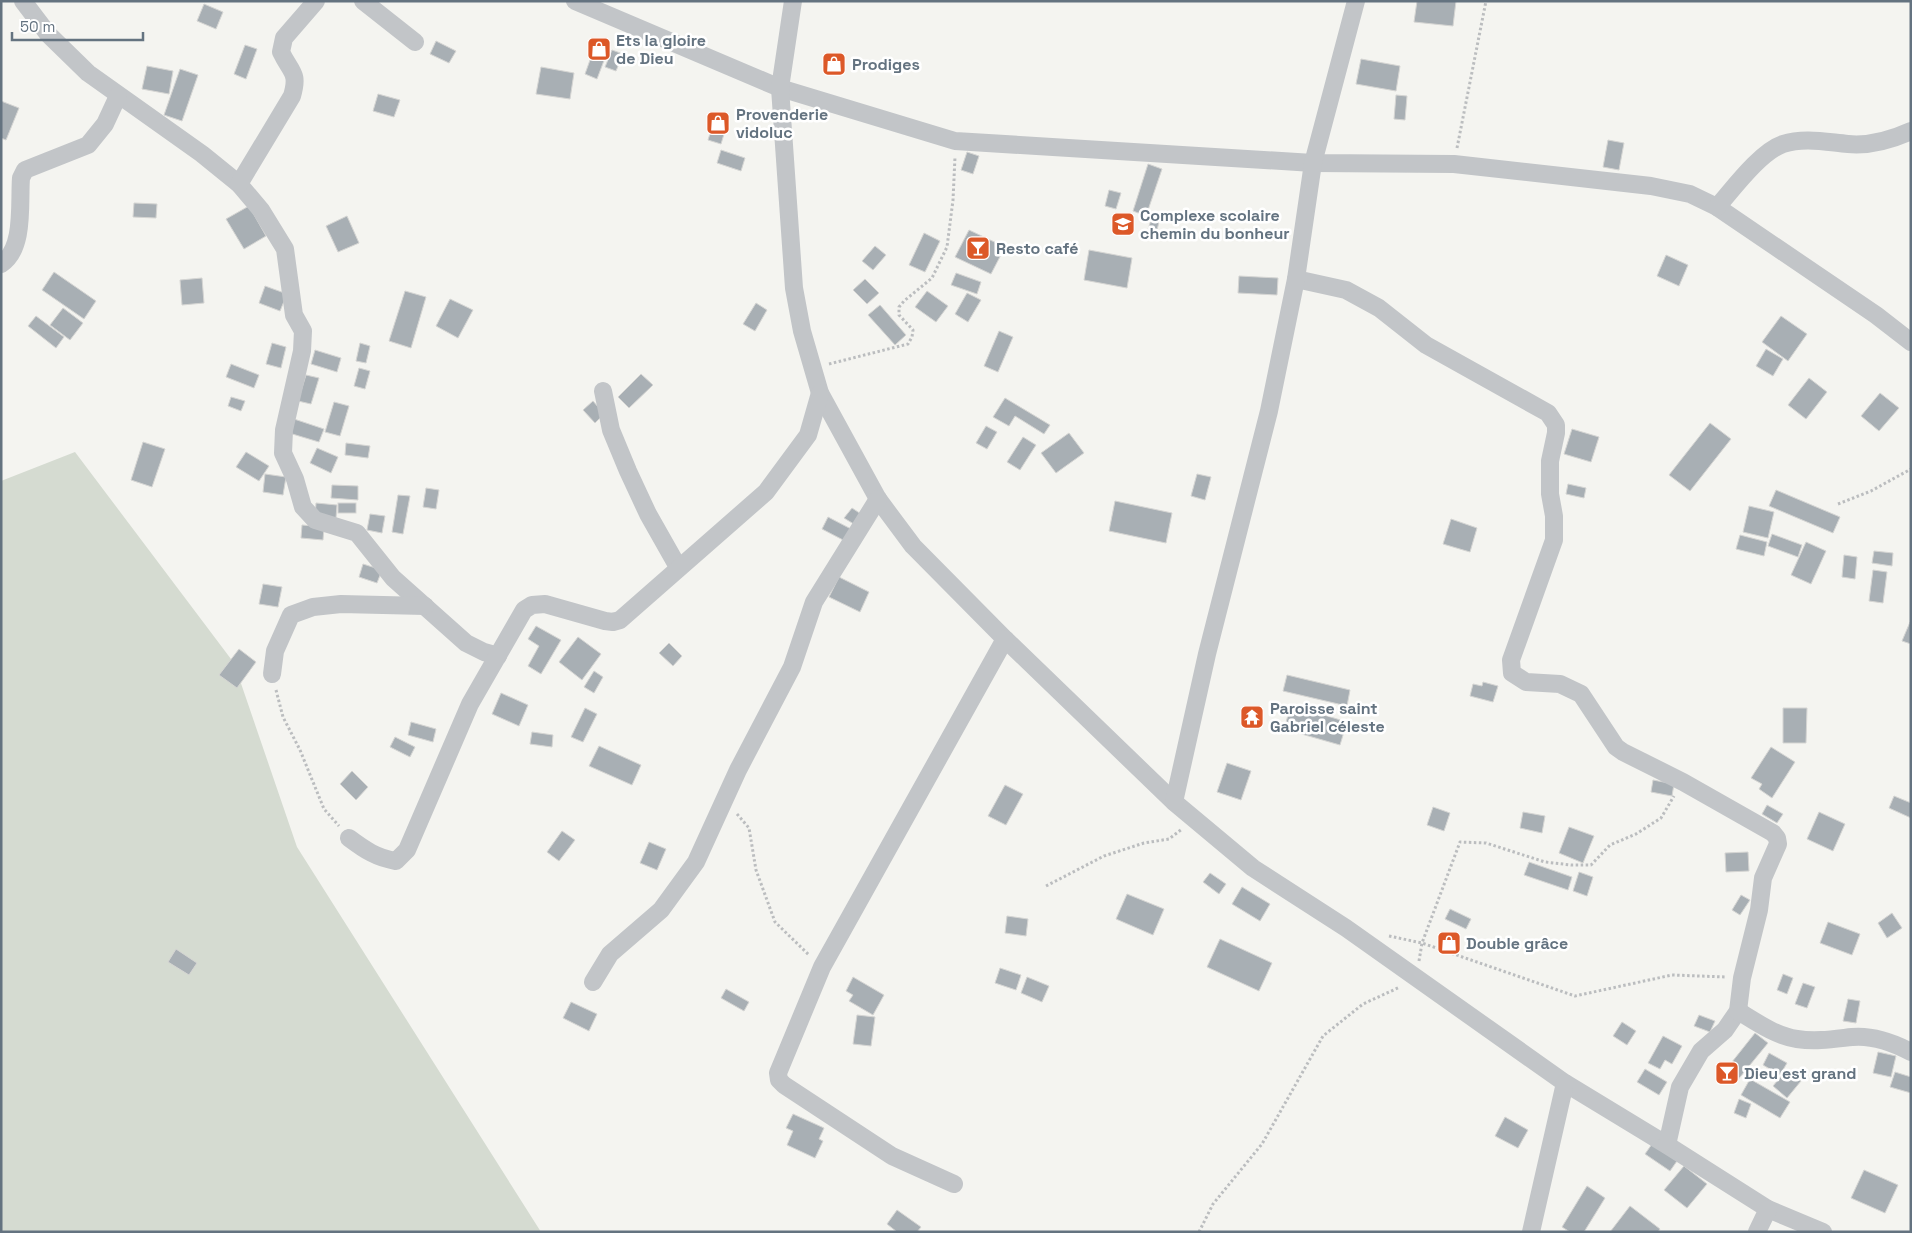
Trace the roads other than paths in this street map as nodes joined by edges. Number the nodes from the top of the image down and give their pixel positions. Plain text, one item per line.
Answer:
1 (22, 1) edge
2 (316, 1) edge
3 (362, 1) edge
4 (576, 1) edge
5 (792, 1) edge
6 (1356, 1) edge
7 (415, 42) dead end
8 (780, 88) junction
9 (118, 96) junction
10 (1911, 131) edge
11 (1313, 163) junction
12 (239, 184) junction
13 (1717, 207) junction
14 (1, 264) edge
15 (1296, 279) junction
16 (1911, 342) edge
17 (603, 392) dead end
18 (820, 393) junction
19 (878, 499) junction
20 (678, 567) junction
21 (425, 606) junction
22 (1005, 639) junction
23 (498, 656) junction
24 (272, 674) road end
25 (1174, 802) junction
26 (349, 838) road end
27 (593, 982) dead end
28 (1738, 1011) junction
29 (1911, 1052) edge
30 (1565, 1083) junction
31 (1667, 1144) junction
32 (954, 1184) dead end
33 (1768, 1209) junction
34 (1531, 1232) edge
35 (1757, 1232) edge
36 (1823, 1232) edge

1 - 9 street
2 - 12 street
3 - 7 street
4 - 8 street
5 - 8 street
6 - 11 street
8 - 11 street
8 - 18 street
9 - 12 street
9 - 14 street
10 - 13 street
11 - 13 street
11 - 15 street
12 - 21 street
13 - 16 street
15 - 25 street
15 - 28 street
17 - 20 street
18 - 19 street
18 - 20 street
19 - 22 street
19 - 27 street
20 - 23 street
21 - 23 street
21 - 24 street
22 - 25 street
22 - 32 street
23 - 26 street
25 - 30 street
28 - 29 street
28 - 31 street
30 - 31 street
30 - 34 street
31 - 33 street
33 - 35 street
33 - 36 street

